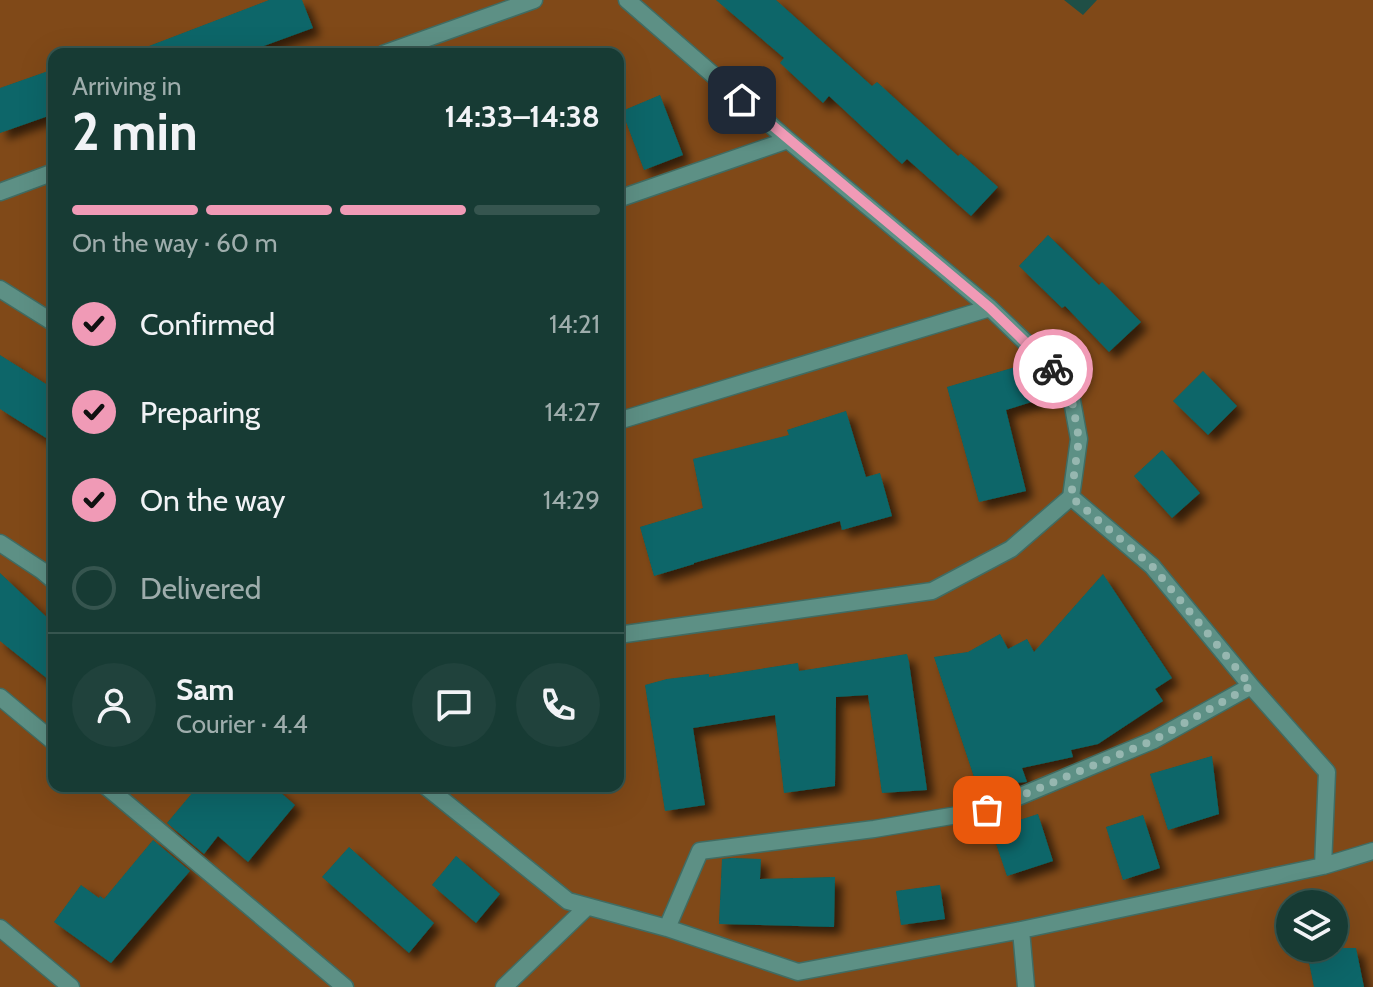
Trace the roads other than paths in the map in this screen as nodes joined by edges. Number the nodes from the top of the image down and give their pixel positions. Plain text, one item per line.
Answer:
1 (534, 0) edge
2 (627, 0) edge
3 (400, 48) edge
4 (788, 140) junction
5 (48, 174) edge
6 (0, 192) edge
7 (624, 197) edge
8 (0, 289) edge
9 (990, 308) junction
10 (48, 319) edge
11 (624, 419) edge
12 (1071, 497) junction
13 (0, 543) edge
14 (48, 576) edge
15 (624, 634) edge
16 (1251, 686) junction
17 (0, 697) edge
18 (48, 737) edge
19 (113, 792) edge
20 (432, 792) edge
21 (1373, 851) edge
22 (1323, 866) junction
23 (587, 907) junction
24 (0, 928) edge
25 (667, 928) junction
26 (1021, 930) junction
27 (71, 987) edge
28 (345, 987) edge
29 (504, 987) edge
30 (1026, 987) edge

1 - 3 lane
2 - 4 lane
4 - 7 lane
4 - 9 lane
5 - 6 lane
8 - 10 lane
9 - 11 lane
9 - 12 lane
12 - 15 lane
12 - 16 lane
13 - 14 lane
16 - 22 lane
16 - 25 lane
17 - 18 lane
19 - 28 lane
20 - 23 lane
21 - 22 lane
22 - 26 lane
23 - 25 lane
23 - 29 lane
24 - 27 lane
25 - 26 lane
26 - 30 lane

